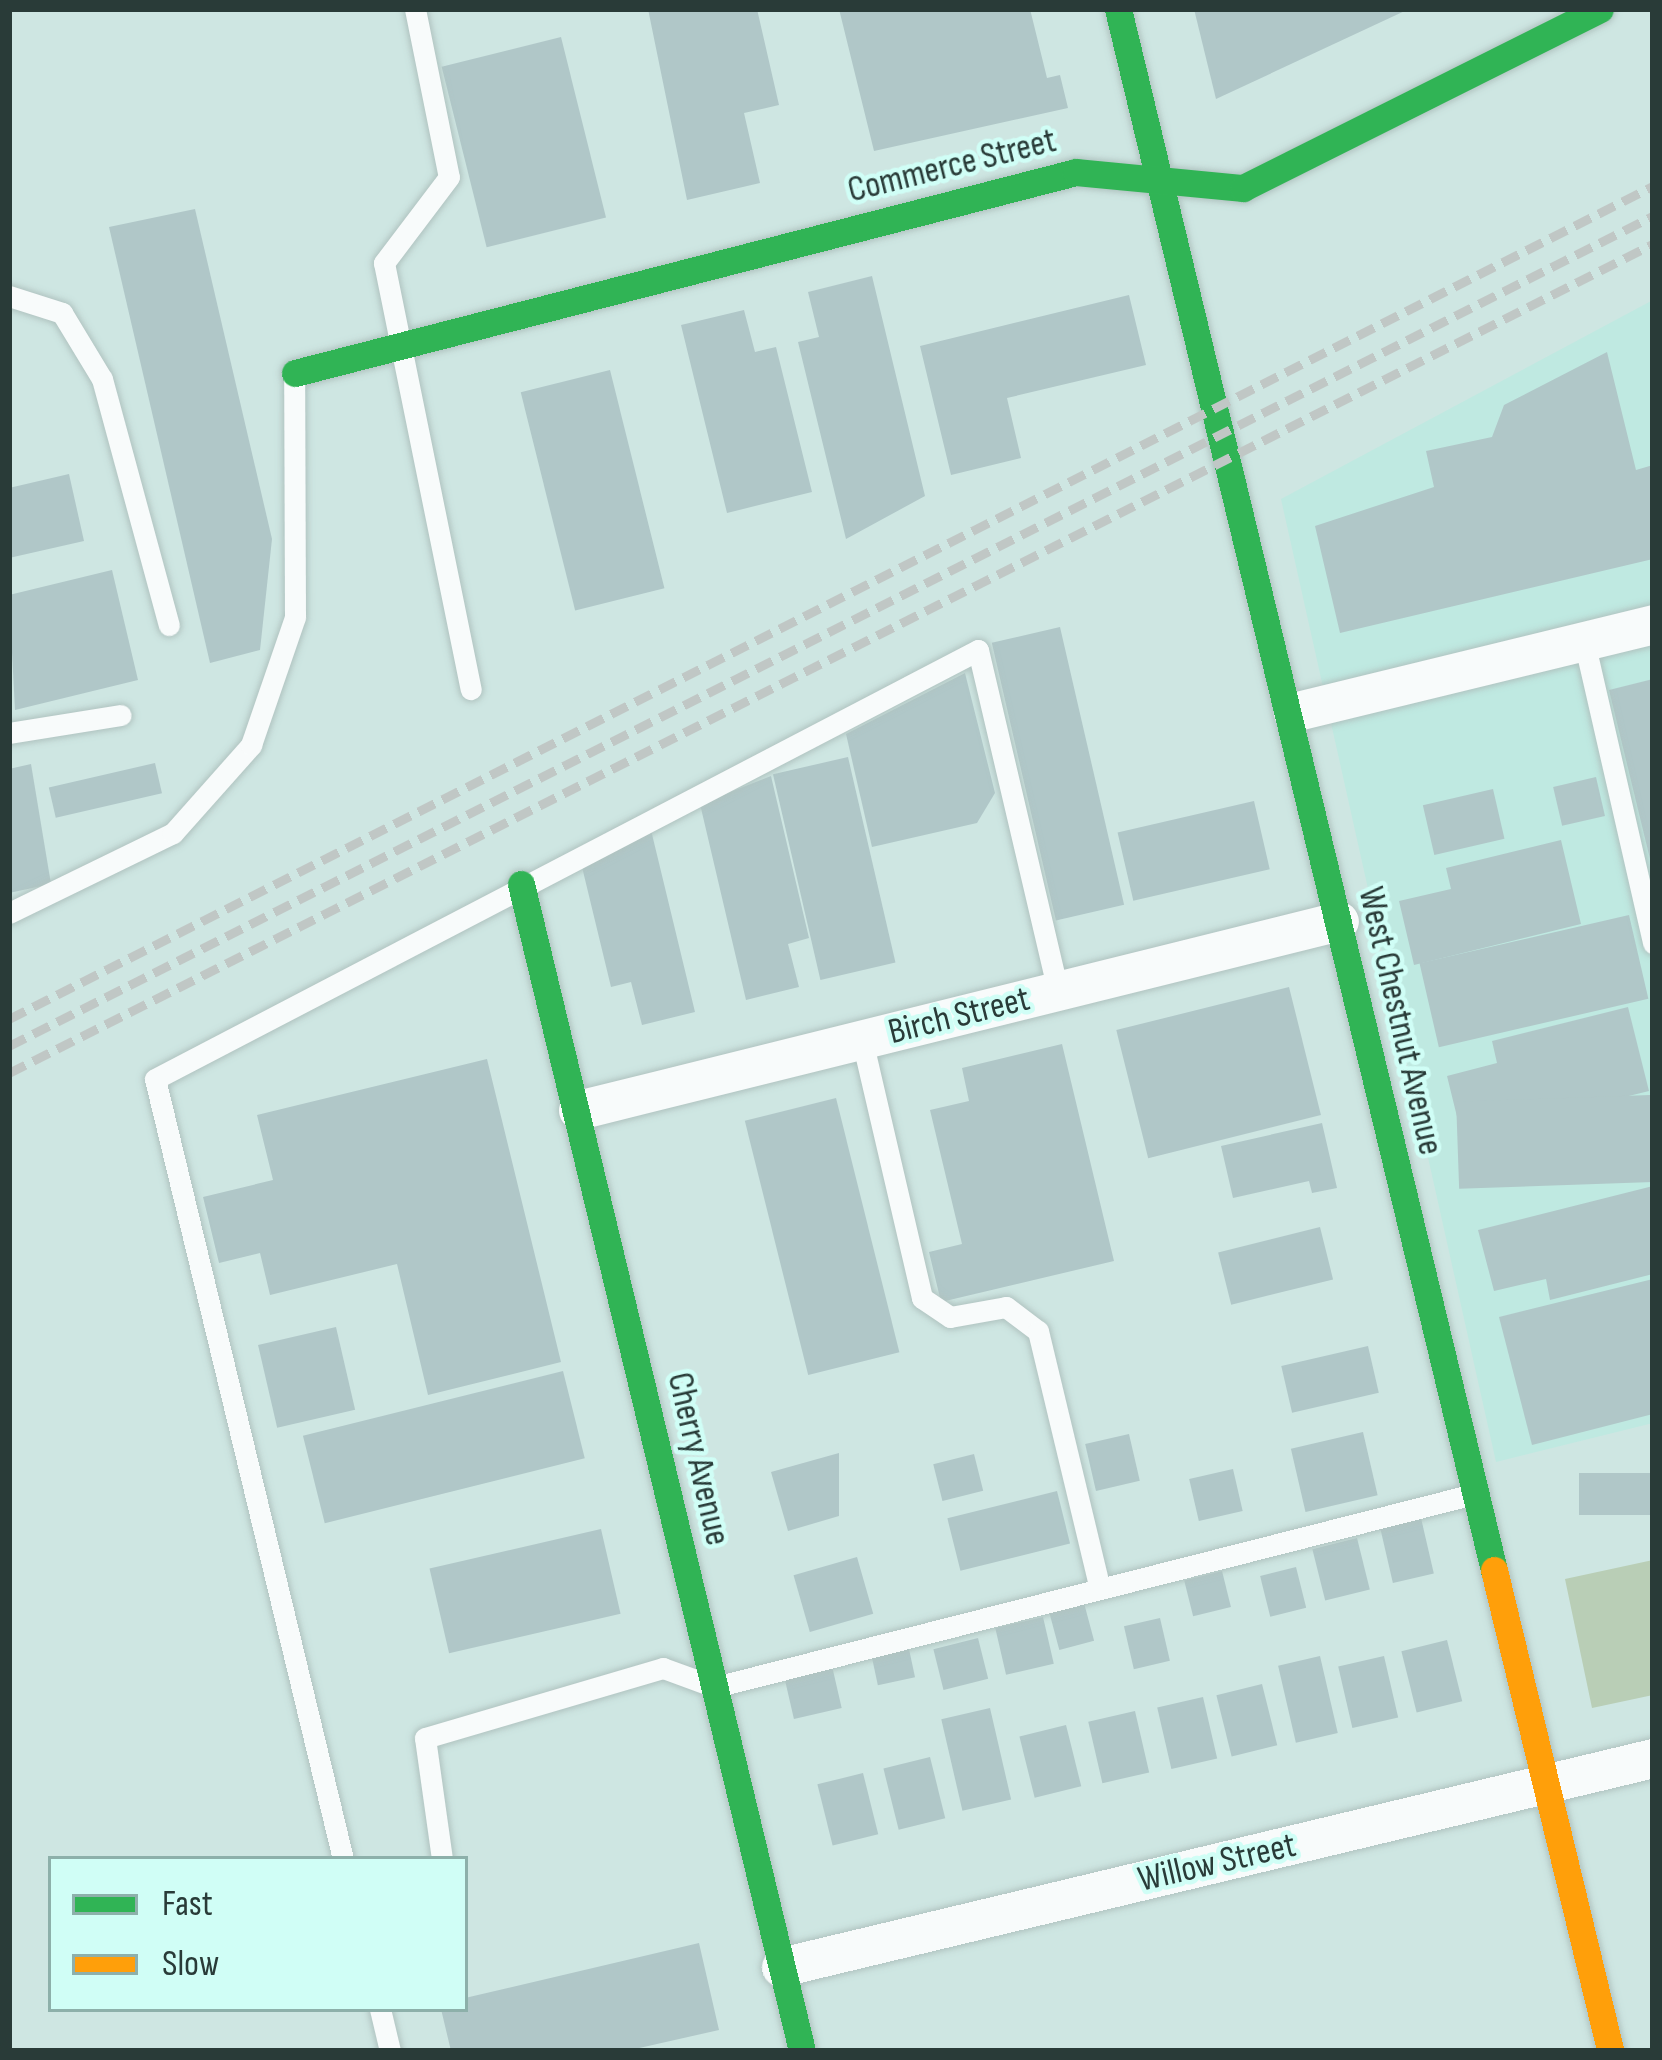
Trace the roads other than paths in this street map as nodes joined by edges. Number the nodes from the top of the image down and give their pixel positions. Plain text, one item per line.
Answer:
1 (415, 9) edge
2 (1118, 9) edge
3 (1600, 9) edge
4 (1162, 181) junction
5 (9, 296) edge
6 (396, 341) junction
7 (295, 373) joint
8 (1653, 624) edge
9 (169, 625) dead end
10 (1584, 641) junction
11 (471, 689) dead end
12 (1293, 712) junction
13 (121, 715) dead end
14 (9, 733) edge
15 (521, 884) junction
16 (9, 913) edge
17 (1339, 921) junction
18 (1653, 943) edge
19 (1058, 991) junction
20 (862, 1040) junction
21 (578, 1110) junction
22 (1475, 1494) junction
23 (1099, 1585) junction
24 (715, 1687) junction
25 (1653, 1758) edge
26 (1545, 1784) junction
27 (343, 1856) edge
28 (442, 1856) edge
29 (782, 1967) junction
30 (381, 2012) edge
31 (390, 2051) edge
32 (802, 2051) edge
33 (1610, 2051) edge

1 - 6 lane
2 - 4 street, West Chestnut Avenue
3 - 4 street, Commerce Street
4 - 6 street, Commerce Street
4 - 12 street, West Chestnut Avenue
5 - 9 lane
6 - 7 street, Commerce Street
6 - 11 lane
7 - 16 lane
8 - 10 street
10 - 12 street
10 - 18 lane
12 - 17 street, West Chestnut Avenue
13 - 14 lane
15 - 19 lane
15 - 21 street, Cherry Avenue
15 - 27 lane
17 - 19 street, Birch Street
17 - 22 street, West Chestnut Avenue
19 - 20 street, Birch Street
20 - 21 street, Birch Street
20 - 23 lane
21 - 24 street, Cherry Avenue
22 - 23 lane
22 - 26 street, West Chestnut Avenue
23 - 24 lane
24 - 28 lane
24 - 29 street, Cherry Avenue
25 - 26 street, Willow Street
26 - 29 street, Willow Street
26 - 33 street, West Chestnut Avenue
29 - 32 street, Cherry Avenue
30 - 31 lane

